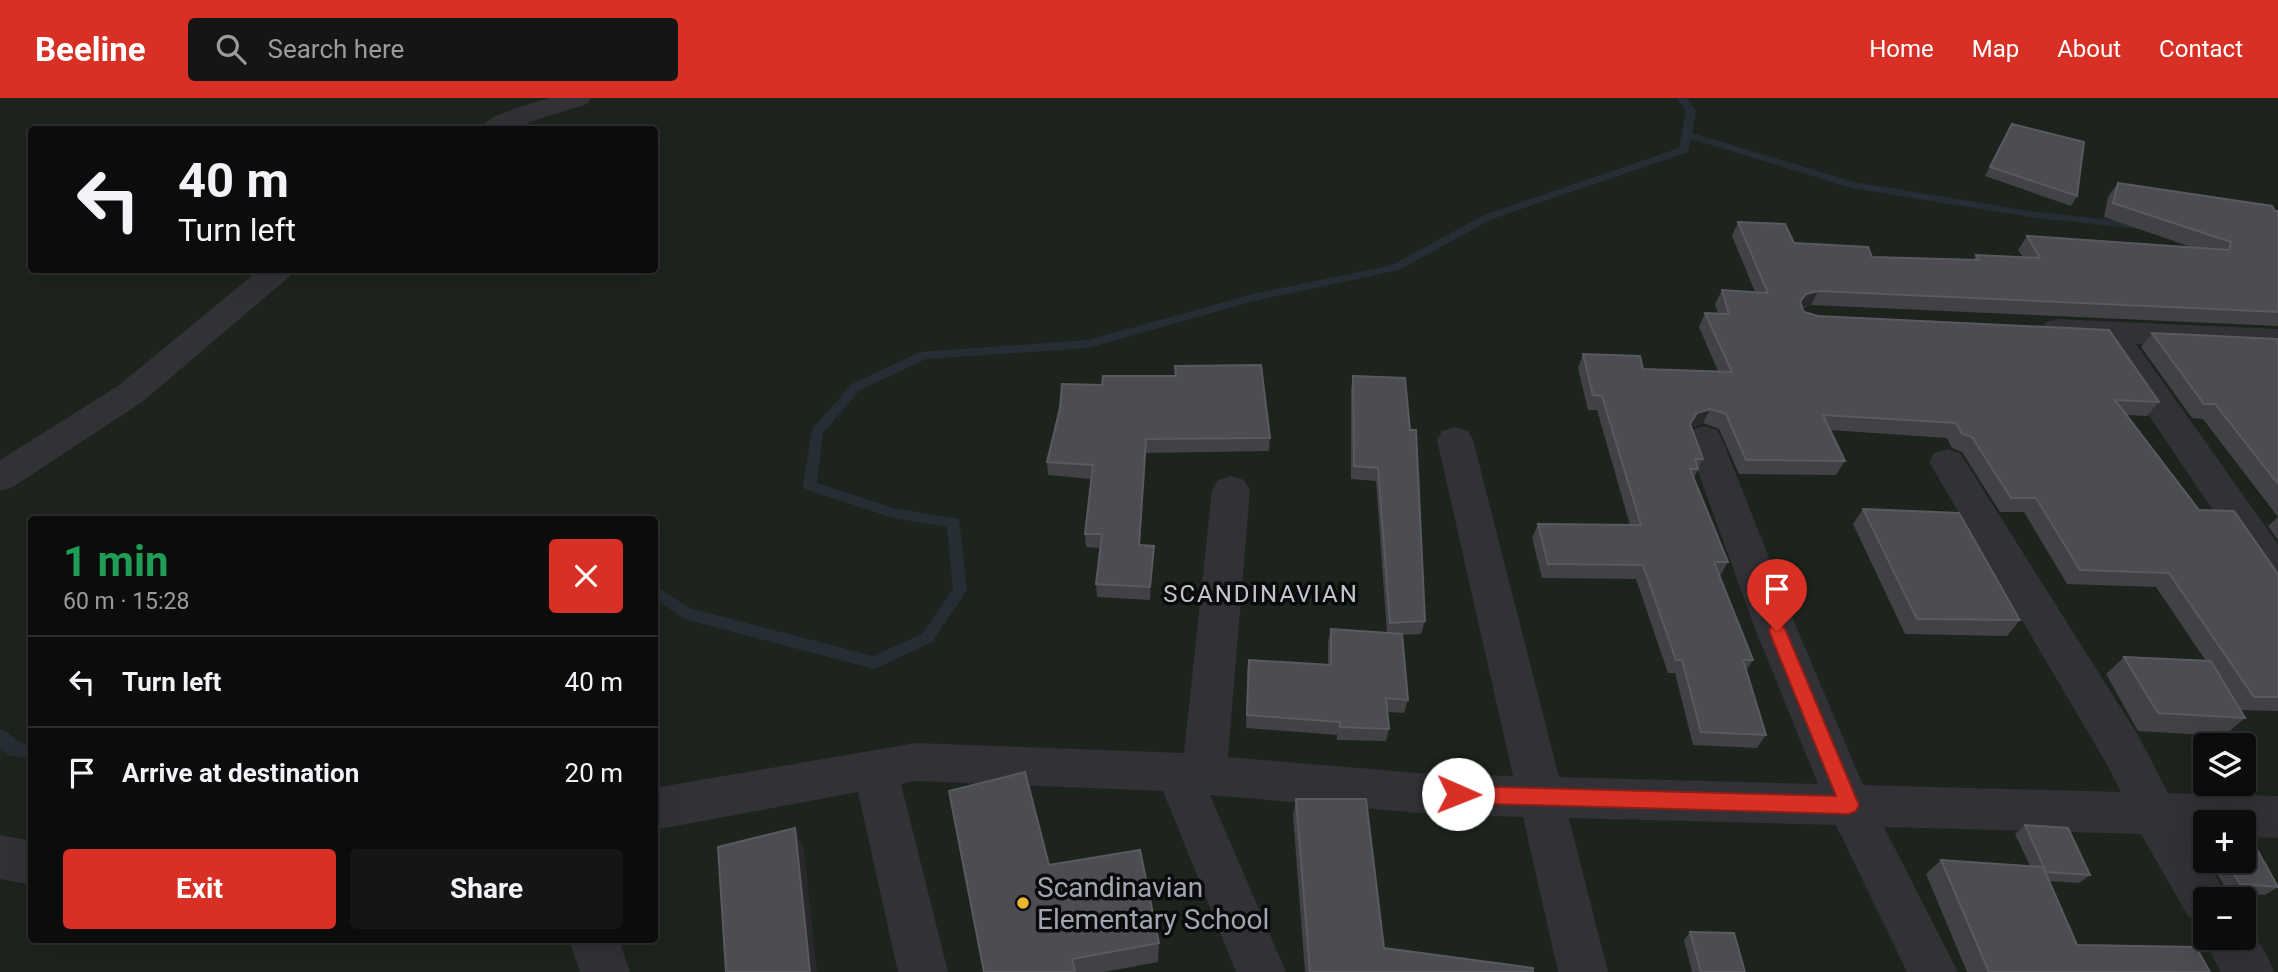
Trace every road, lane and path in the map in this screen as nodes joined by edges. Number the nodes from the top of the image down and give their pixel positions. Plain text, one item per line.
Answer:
1 (578, 98) edge
2 (500, 126) edge
3 (274, 273) edge
4 (2029, 328) edge
5 (2110, 332) junction
6 (2278, 340) edge
7 (1704, 439) dead end
8 (1455, 440) dead end
9 (1947, 462) dead end
10 (0, 478) edge
11 (1231, 490) dead end
12 (2278, 575) edge
13 (875, 769) junction
14 (1191, 774) junction
15 (1539, 796) junction
16 (1849, 805) junction
17 (658, 808) edge
18 (2155, 815) junction
19 (2278, 817) edge
20 (0, 857) edge
21 (28, 862) edge
22 (2197, 887) edge
23 (2235, 950) edge
24 (923, 972) edge
25 (1261, 972) edge
26 (1583, 972) edge
27 (1933, 972) edge
28 (2249, 972) edge

1 - 2 street
3 - 10 street
4 - 5 street
5 - 6 street
5 - 12 street
7 - 16 street
8 - 15 street
9 - 18 street
11 - 14 street
13 - 14 street
13 - 17 street
13 - 24 street
14 - 15 street
14 - 25 street
15 - 16 street
15 - 26 street
16 - 18 street
16 - 27 street
18 - 19 street
18 - 22 street
20 - 21 street
23 - 28 street

